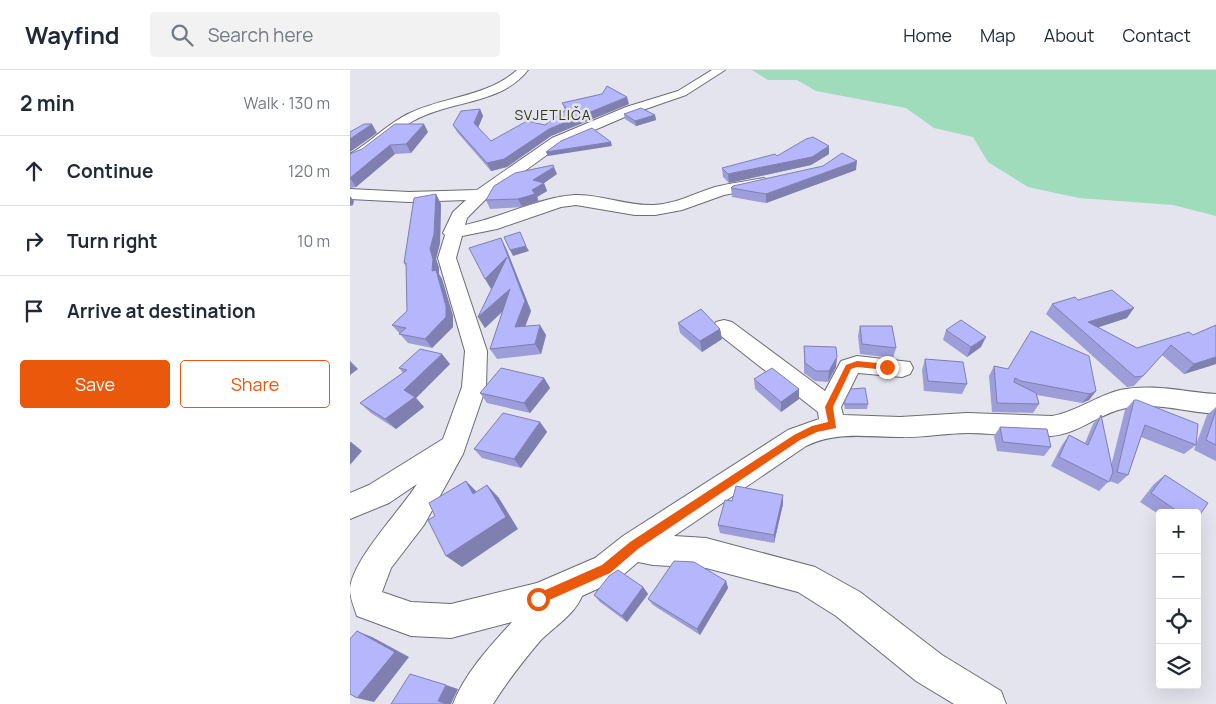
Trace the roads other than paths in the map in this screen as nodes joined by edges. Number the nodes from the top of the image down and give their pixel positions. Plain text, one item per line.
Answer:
1 (523, 70) edge
2 (720, 70) edge
3 (350, 160) edge
4 (783, 179) edge
5 (350, 194) edge
6 (481, 195) junction
7 (452, 233) junction
8 (724, 327) dead end
9 (902, 368) dead end
10 (1216, 404) edge
11 (831, 416) junction
12 (454, 446) junction
13 (350, 506) edge
14 (634, 546) junction
15 (580, 581) junction
16 (471, 704) edge
17 (988, 704) edge

1 - 3 street
2 - 6 street
4 - 7 street
5 - 6 street
6 - 7 street
7 - 12 street
8 - 11 street
9 - 11 street
10 - 11 street
11 - 14 street
12 - 13 street
12 - 15 street
14 - 15 street
14 - 17 street
15 - 16 street

